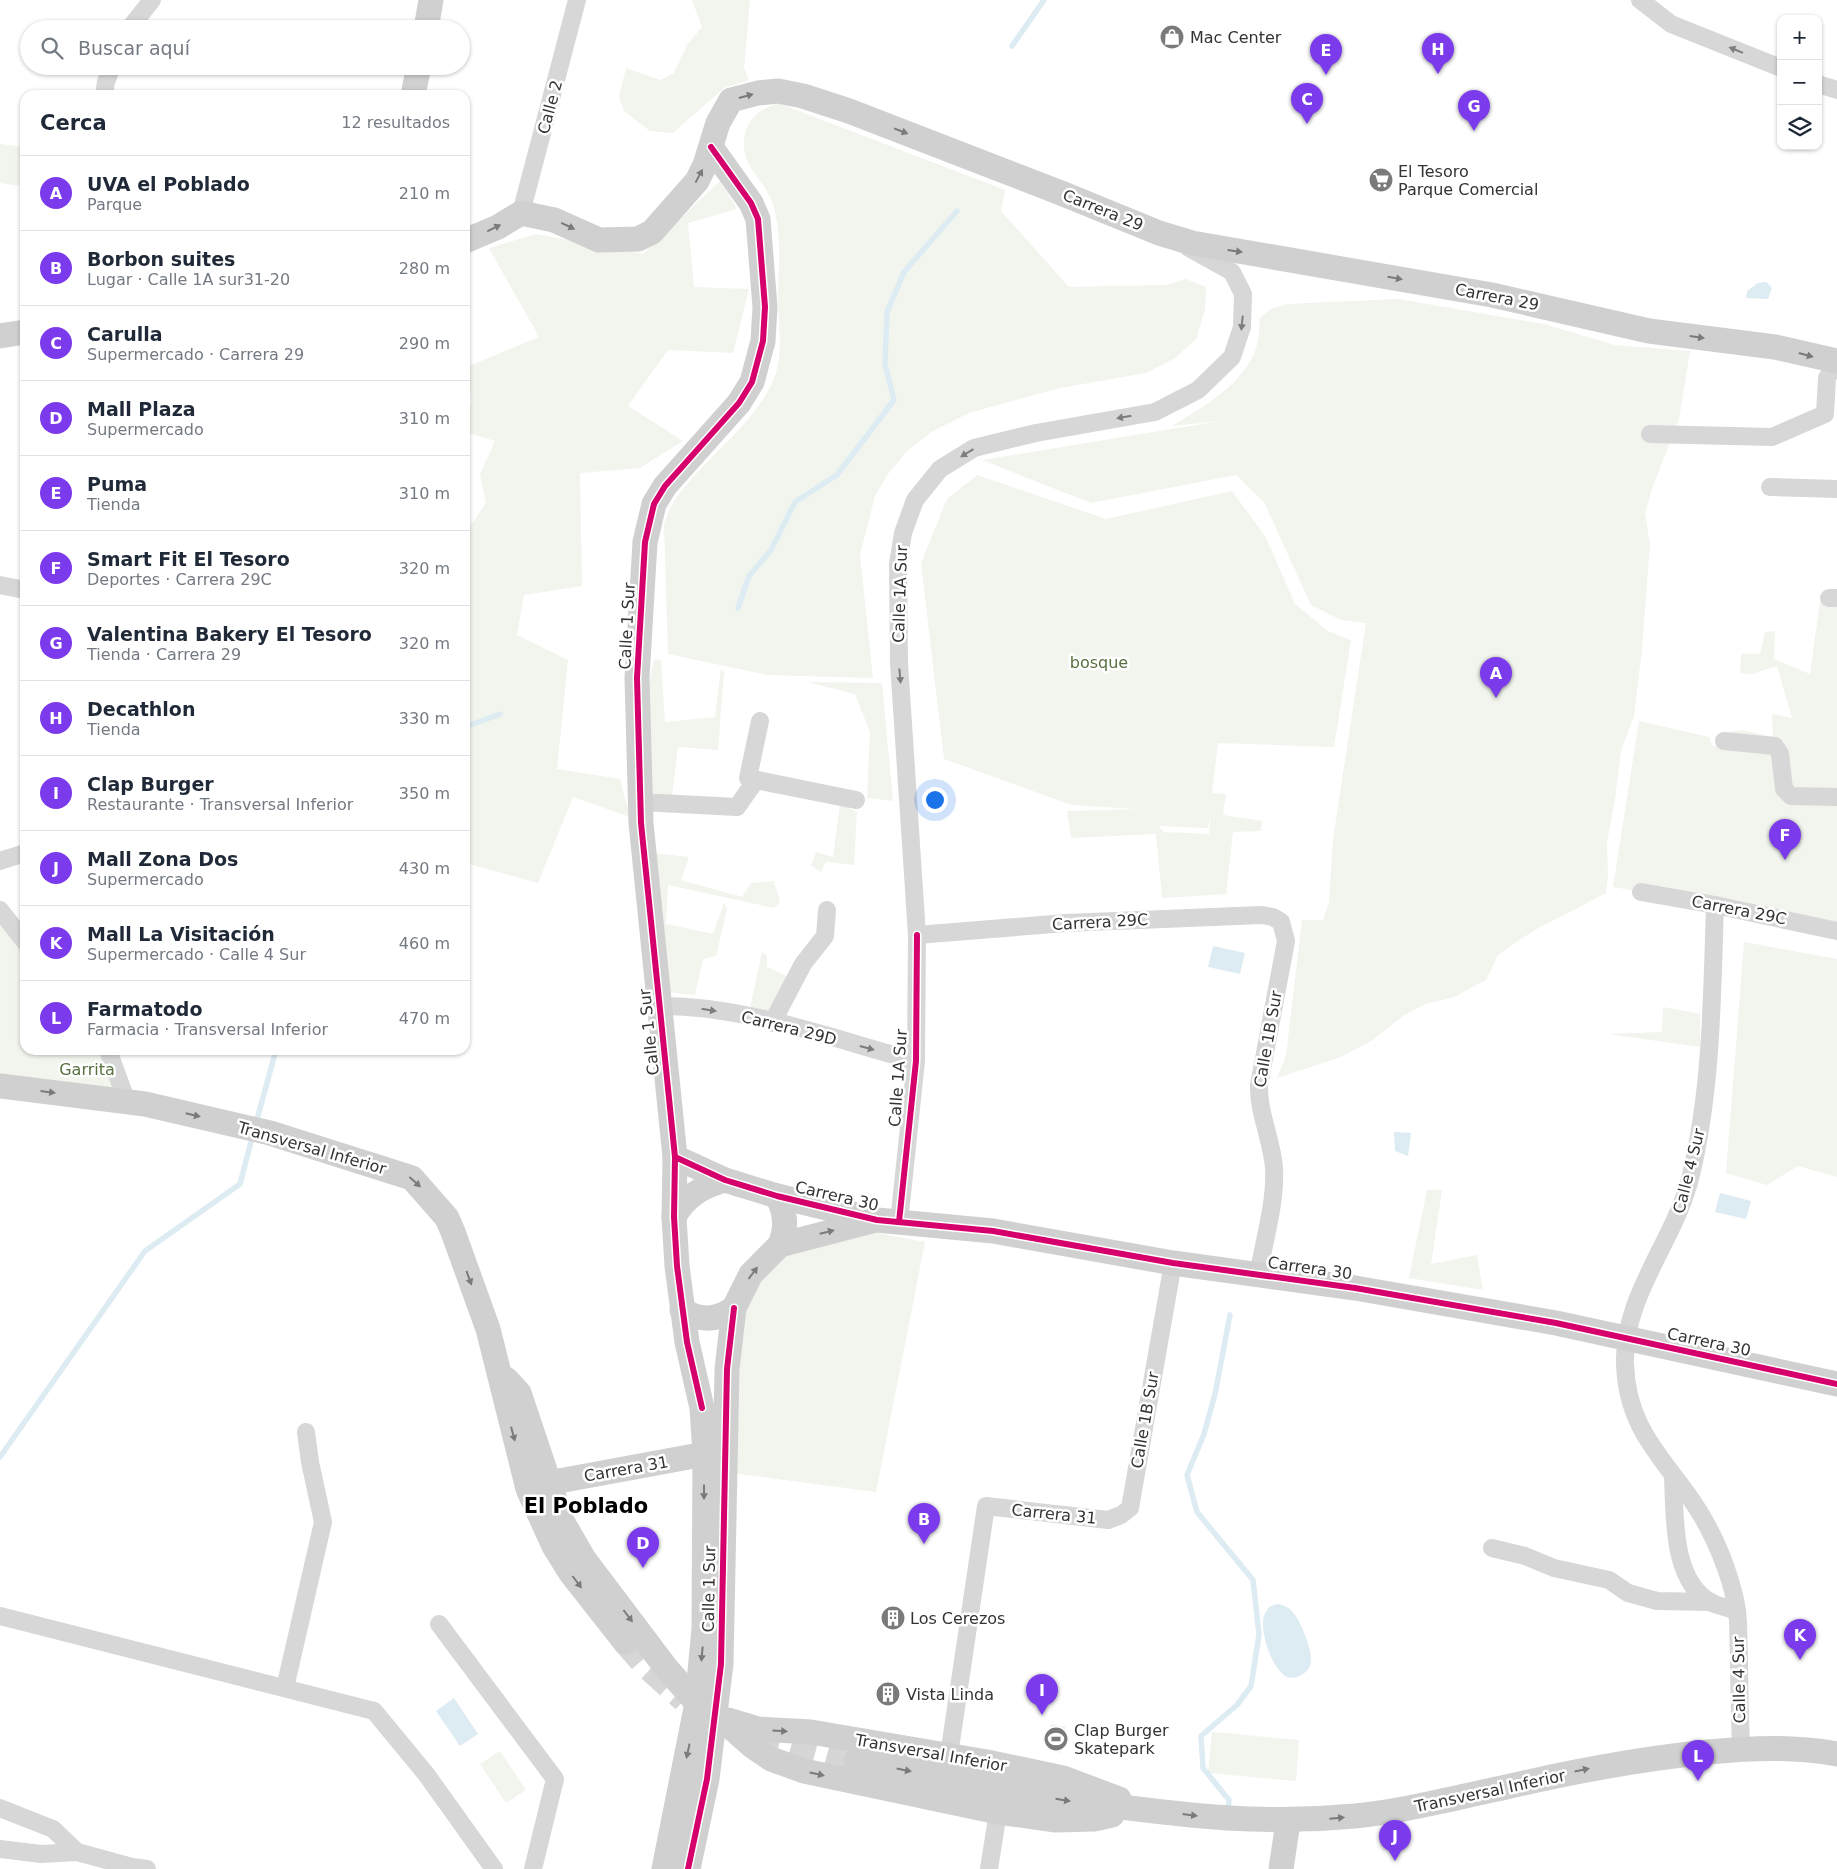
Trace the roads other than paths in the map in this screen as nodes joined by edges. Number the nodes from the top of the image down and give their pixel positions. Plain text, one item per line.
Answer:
1 (152, 0) edge
2 (431, 0) edge
3 (577, 0) edge
4 (1640, 0) edge
5 (136, 20) edge
6 (428, 20) edge
7 (1777, 66) edge
8 (109, 75) edge
9 (417, 75) edge
10 (1822, 85) edge
11 (105, 90) edge
12 (414, 90) edge
13 (1837, 90) edge
14 (711, 147) junction
15 (521, 213) junction
16 (1159, 233) junction
17 (470, 239) edge
18 (20, 333) edge
19 (0, 336) edge
20 (1837, 361) edge
21 (1650, 434) dead end
22 (1770, 487) dead end
23 (1837, 489) edge
24 (0, 585) edge
25 (20, 589) edge
26 (760, 720) dead end
27 (1724, 741) dead end
28 (1837, 796) edge
29 (640, 802) junction
30 (20, 855) edge
31 (0, 861) edge
32 (1641, 892) dead end
33 (1715, 905) junction
34 (0, 910) edge
35 (827, 910) dead end
36 (1281, 922) joint
37 (1837, 931) edge
38 (917, 935) junction
39 (20, 936) edge
40 (661, 1006) junction
41 (772, 1023) junction
42 (111, 1055) edge
43 (916, 1061) junction
44 (0, 1086) edge
45 (136, 1103) junction
46 (675, 1157) junction
47 (726, 1180) junction
48 (776, 1196) junction
49 (674, 1217) junction
50 (888, 1221) junction
51 (780, 1245) junction
52 (1173, 1263) junction
53 (1258, 1275) junction
54 (734, 1308) junction
55 (682, 1310) junction
56 (1627, 1338) junction
57 (498, 1370) junction
58 (1837, 1384) edge
59 (306, 1432) dead end
60 (705, 1454) junction
61 (1673, 1476) junction
62 (548, 1483) junction
63 (1121, 1515) joint
64 (1492, 1548) dead end
65 (1711, 1602) junction
66 (1737, 1610) junction
67 (0, 1616) edge
68 (439, 1624) dead end
69 (626, 1642) tunnel mouth
70 (284, 1688) junction
71 (707, 1709) junction
72 (1741, 1749) junction
73 (1710, 1752) junction
74 (1837, 1754) edge
75 (949, 1755) junction
76 (856, 1761) tunnel mouth
77 (1837, 1768) edge
78 (0, 1808) edge
79 (1141, 1810) junction
80 (998, 1812) junction
81 (1288, 1822) junction
82 (0, 1849) edge
83 (77, 1852) junction
84 (148, 1869) edge
85 (494, 1869) edge
86 (533, 1869) edge
87 (664, 1869) edge
88 (688, 1869) edge
89 (989, 1869) edge
90 (1281, 1869) edge

1 - 5 street
2 - 6 street
3 - 15 street, Calle 2
7 -> 4 street
8 - 11 street
9 - 12 street
10 - 13 street
15 -> 14 street, Carrera 29
14 -> 16 street, Carrera 29
14 - 29 street, Calle 1 Sur
17 -> 15 street
16 -> 20 street, Carrera 29
16 -> 38 street, Calle 1A Sur
18 - 19 street
20 - 21 street
22 - 23 street
24 - 25 street
26 - 29 street
27 - 28 street
29 - 40 street, Calle 1 Sur
30 - 31 street
32 - 33 street, Carrera 29C
33 - 37 street, Carrera 29C
33 - 56 street, Calle 4 Sur
34 - 39 street
35 - 41 street
36 - 38 street, Carrera 29C
36 - 53 street, Calle 1B Sur
38 - 43 street, Calle 1A Sur
40 -> 41 street, Carrera 29D
40 - 46 street, Calle 1 Sur
41 -> 43 street, Carrera 29D
42 - 45 street
43 - 50 street, Calle 1A Sur
44 -> 45 street, Transversal Inferior
45 -> 57 street, Transversal Inferior
46 - 47 street
46 - 49 street, Calle 1 Sur
47 - 48 street
47 - 49 street
48 - 50 street, Carrera 30
48 - 51 street
49 - 55 street, Calle 1 Sur
51 -> 50 street, Carrera 30
50 - 52 street, Carrera 30
54 -> 51 street, Calle 1 Sur
52 - 53 street, Carrera 30
52 - 63 street, Calle 1B Sur
53 - 56 street, Carrera 30
54 - 55 street
54 - 71 street, Calle 1 Sur
55 - 60 street, Calle 1 Sur
56 - 58 street, Carrera 30
56 - 61 street, Calle 4 Sur
57 - 62 street, Transversal Inferior
57 -> 69 street, Transversal Inferior
59 - 70 street
60 - 62 street, Carrera 31
60 -> 71 street, Calle 1 Sur
61 - 65 street
61 - 66 street, Calle 4 Sur
62 -> 71 street, Transversal Inferior
63 - 75 street, Carrera 31
64 - 65 street
65 - 66 street
66 - 72 street, Calle 4 Sur
67 - 70 street
68 - 86 street
70 - 85 street
71 -> 75 street, Transversal Inferior
71 -> 80 street, Transversal Inferior
71 -> 87 street, Calle 1 Sur
71 - 88 street, Calle 1 Sur
72 - 73 street, Transversal Inferior
72 - 74 street, Transversal Inferior
73 - 77 street
81 -> 73 street, Transversal Inferior
75 - 79 street, Transversal Inferior
76 -> 79 street, Transversal Inferior
78 - 83 street
79 - 80 street, Transversal Inferior
79 -> 81 street, Transversal Inferior
80 - 89 street
81 - 90 street
82 - 83 street
83 - 84 street

